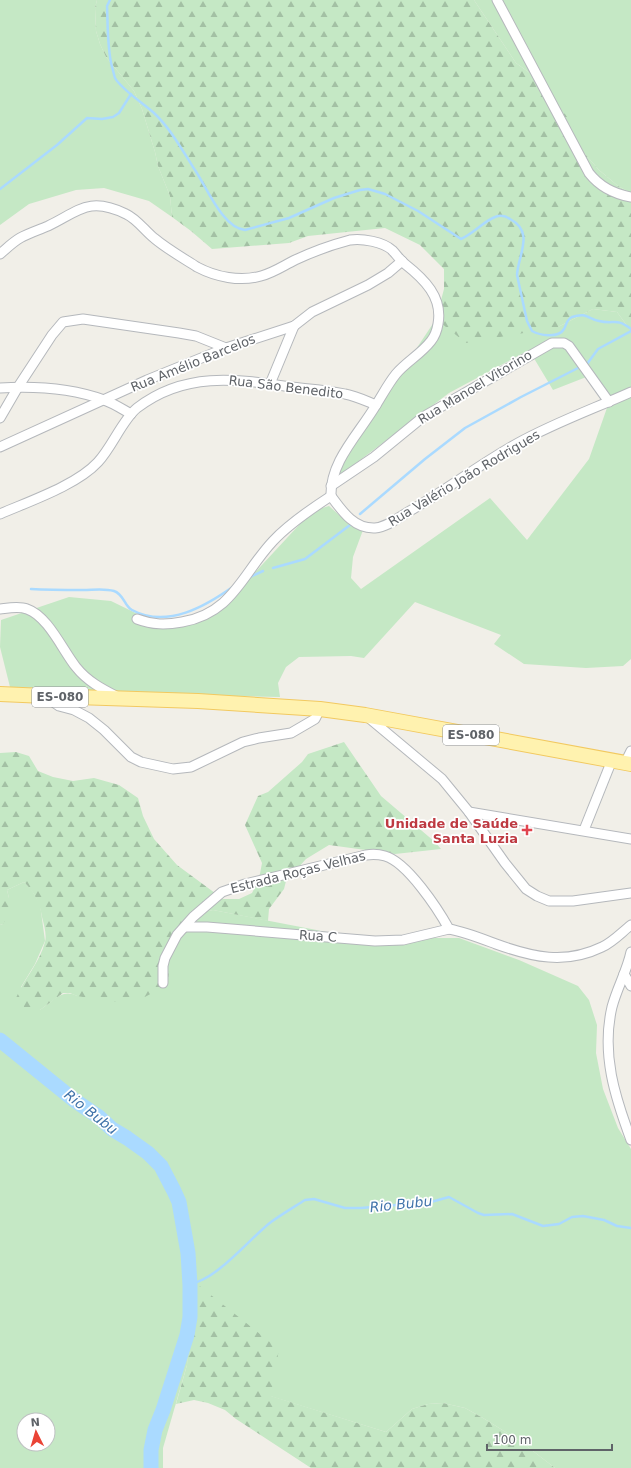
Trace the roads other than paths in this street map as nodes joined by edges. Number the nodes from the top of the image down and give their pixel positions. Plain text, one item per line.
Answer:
1 (497, 0) edge
2 (631, 197) edge
3 (0, 254) edge
4 (402, 261) junction
5 (294, 326) junction
6 (226, 348) junction
7 (270, 384) junction
8 (18, 387) junction
9 (0, 388) edge
10 (631, 392) edge
11 (105, 400) junction
12 (609, 402) junction
13 (376, 405) junction
14 (131, 414) junction
15 (0, 418) edge
16 (0, 447) edge
17 (331, 486) junction
18 (331, 496) junction
19 (0, 514) edge
20 (0, 609) edge
21 (137, 619) dead end
22 (0, 694) edge
23 (45, 696) junction
24 (121, 698) junction
25 (320, 708) junction
26 (365, 715) junction
27 (625, 759) edge
28 (469, 812) junction
29 (584, 830) junction
30 (631, 839) edge
31 (631, 893) edge
32 (631, 924) edge
33 (185, 927) junction
34 (449, 929) junction
35 (631, 952) edge
36 (630, 965) edge
37 (624, 974) junction
38 (163, 983) dead end
39 (631, 986) edge
40 (631, 1140) edge

1 - 2 street
3 - 4 street
4 - 5 street, Rua Amélio Barcelos
4 - 13 street
5 - 6 street, Rua Amélio Barcelos
5 - 7 street
6 - 8 street
6 - 11 street, Rua Amélio Barcelos
7 - 13 street, Rua São Benedito
7 - 14 street, Rua São Benedito
8 - 9 street
8 - 11 street
8 - 15 street
10 - 12 street, Rua Valério João Rodrigues
11 - 14 street
11 - 16 street, Rua Amélio Barcelos
12 - 17 street, Rua Manoel Vitorino
12 - 18 street, Rua Valério João Rodrigues
13 - 17 street
14 - 19 street, Rua São Benedito
17 - 18 street
18 - 21 street
20 - 24 street
22 - 23 main road, ES-080
23 - 24 main road, ES-080
23 - 25 street
24 - 25 main road, ES-080
25 - 26 main road, ES-080
26 - 27 main road, ES-080
26 - 28 street
27 - 29 street
28 - 29 street
28 - 31 street
29 - 30 street
32 - 34 street
33 - 34 street, Rua C
33 - 34 street, Estrada Roças Velhas
33 - 38 street, Estrada Roças Velhas
35 - 36 street
36 - 37 street
37 - 39 street
37 - 40 street

